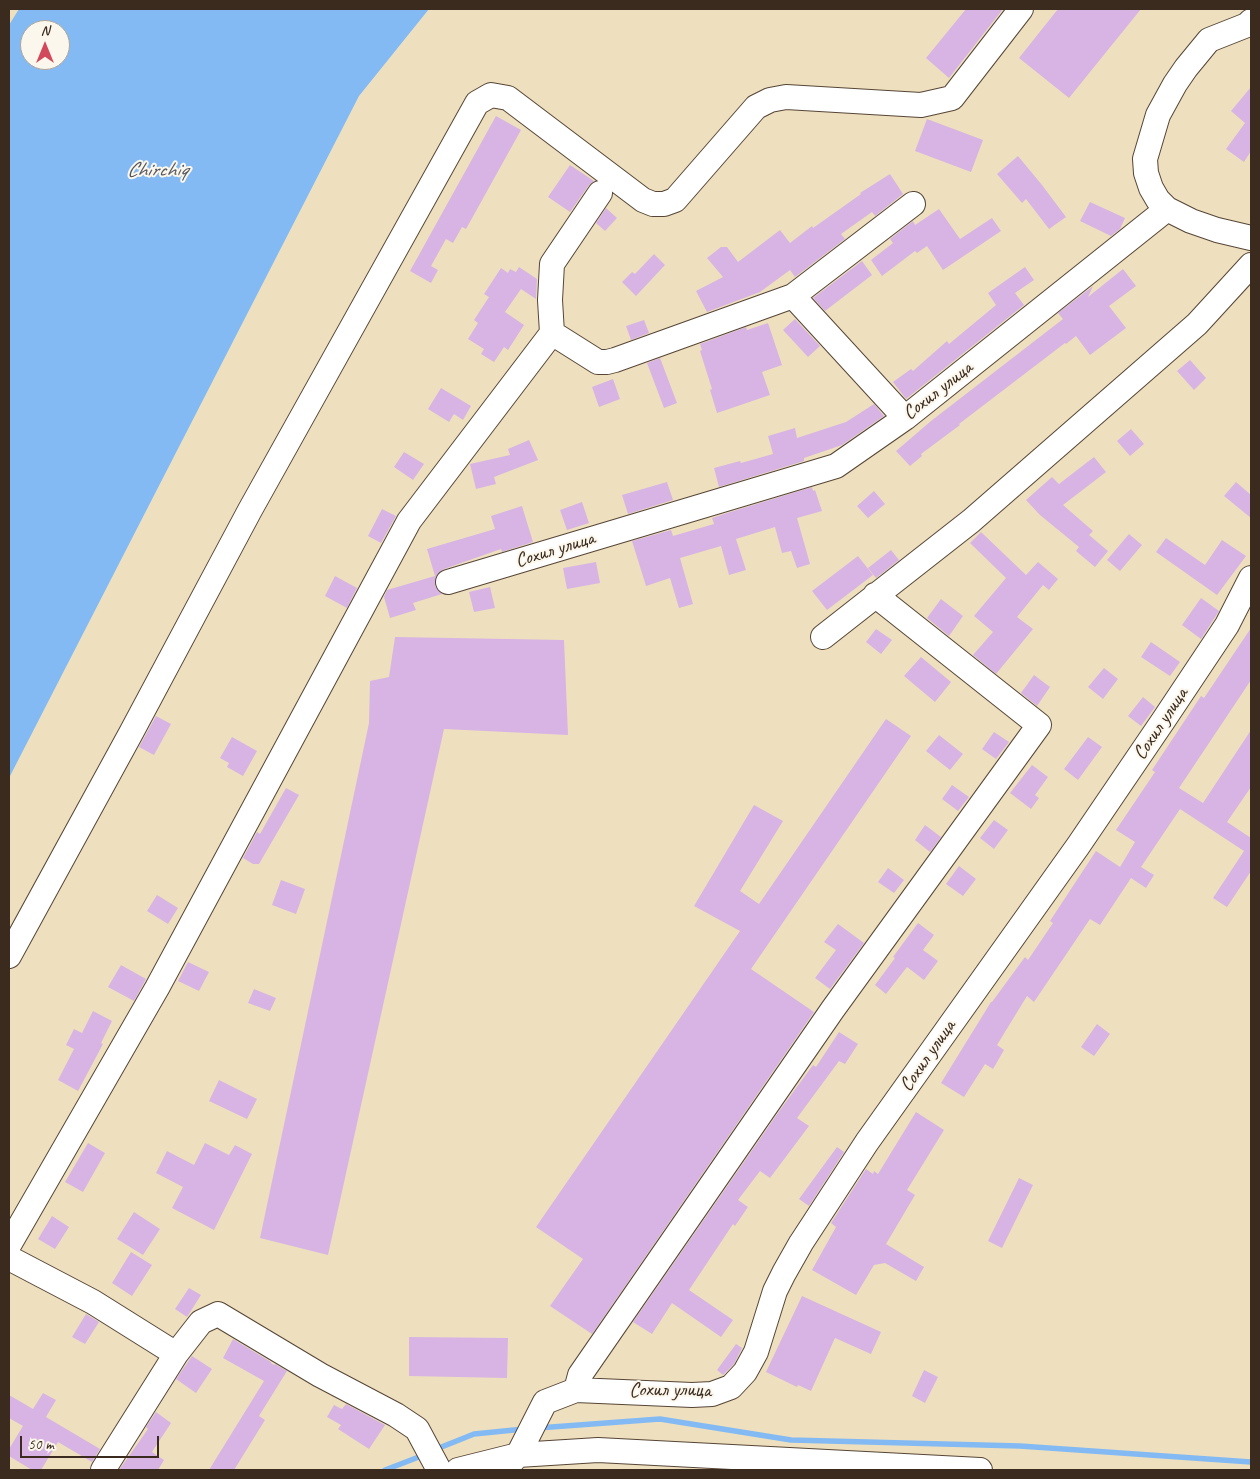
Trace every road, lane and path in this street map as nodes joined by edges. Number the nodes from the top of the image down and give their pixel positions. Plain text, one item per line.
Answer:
1 (1021, 9) edge
2 (1251, 21) edge
3 (600, 193) dead end
4 (913, 204) dead end
5 (1167, 209) junction
6 (1251, 238) edge
7 (1251, 265) edge
8 (793, 296) junction
9 (552, 334) junction
10 (904, 418) junction
11 (1251, 578) edge
12 (448, 582) dead end
13 (875, 595) junction
14 (823, 637) dead end
15 (9, 956) edge
16 (9, 1245) edge
17 (9, 1258) edge
18 (176, 1354) junction
19 (576, 1390) junction
20 (511, 1463) edge
21 (103, 1470) edge
22 (439, 1470) edge
23 (458, 1470) edge
24 (980, 1470) edge

1 - 15 street
2 - 5 street
3 - 9 street
4 - 8 street
5 - 6 street
5 - 10 street, Сохил улица
7 - 13 street
8 - 9 street
8 - 10 street
9 - 16 street
10 - 12 street, Сохил улица
11 - 19 street, Сохил улица
13 - 14 street
13 - 19 street
17 - 18 street
18 - 21 street
18 - 22 street
19 - 20 street, Сохил улица
20 - 23 street
20 - 24 street

